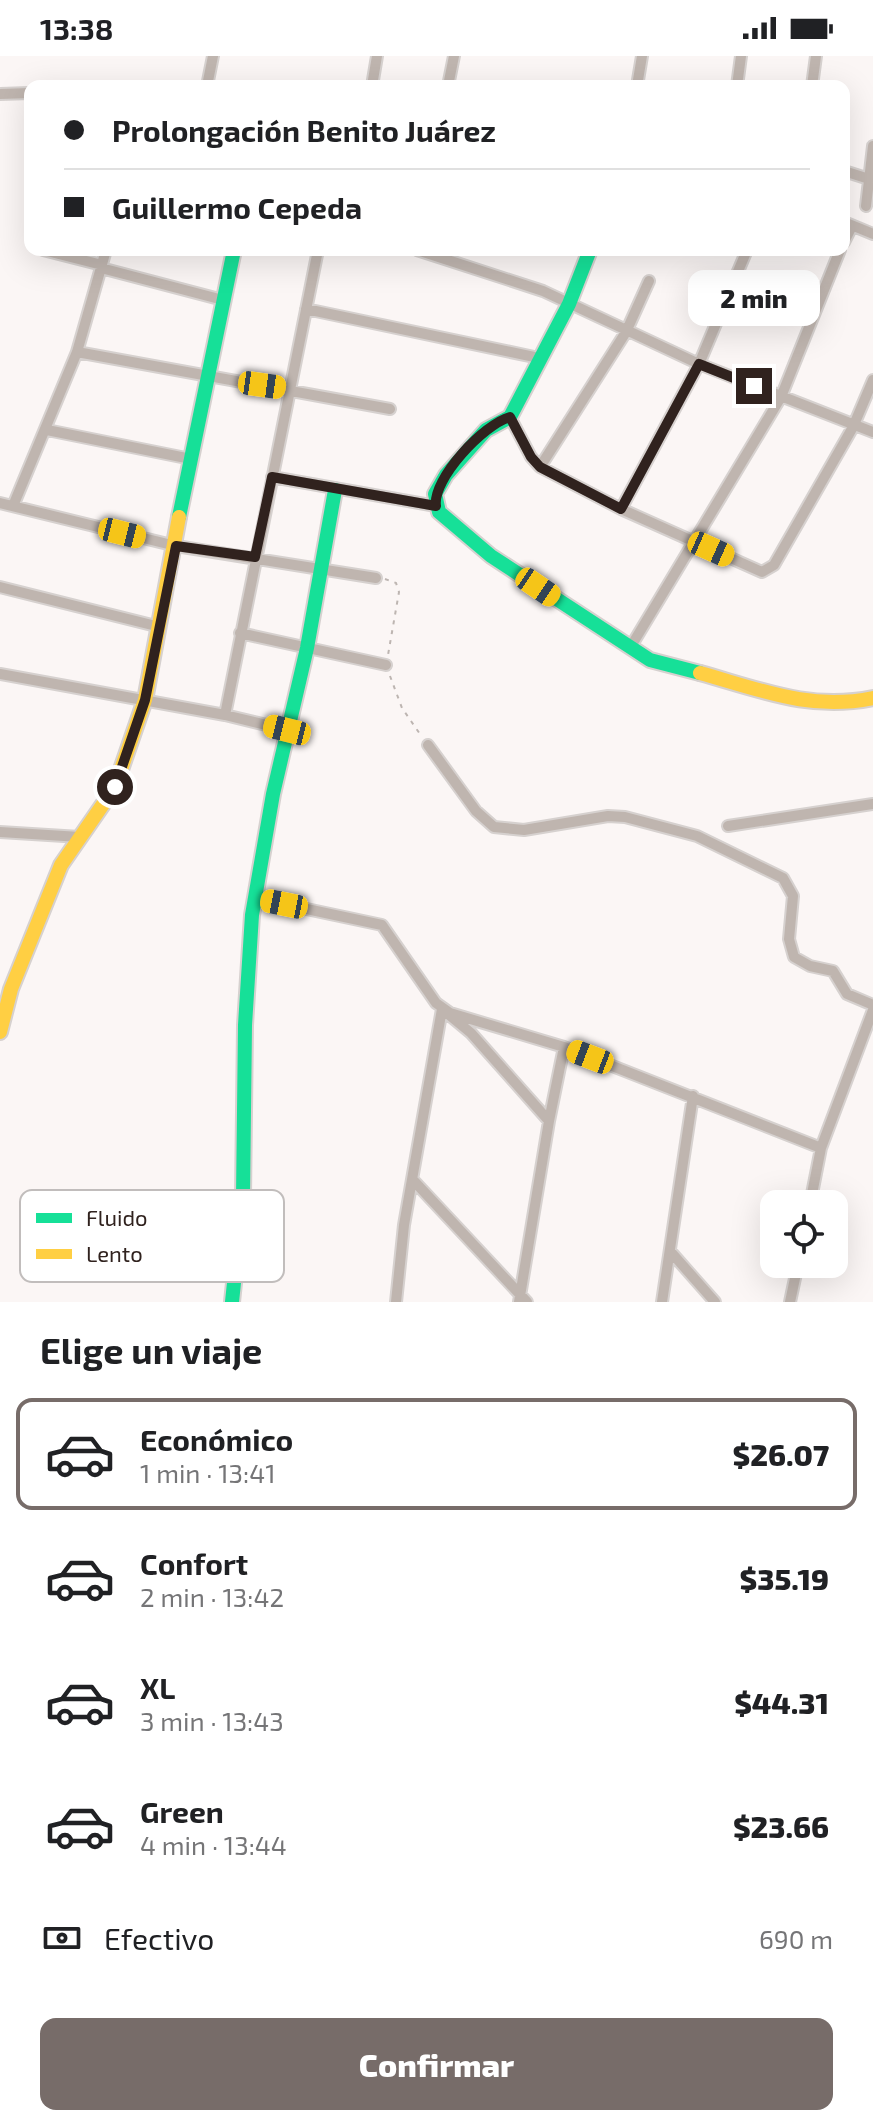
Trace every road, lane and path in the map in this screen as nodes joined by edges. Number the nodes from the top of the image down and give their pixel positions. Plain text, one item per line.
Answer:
1 (213, 56) edge
2 (377, 56) edge
3 (454, 56) edge
4 (642, 56) edge
5 (741, 56) edge
6 (816, 56) edge
7 (208, 80) edge
8 (373, 80) edge
9 (449, 80) edge
10 (638, 80) edge
11 (738, 80) edge
12 (813, 80) edge
13 (24, 93) edge
14 (0, 94) edge
15 (873, 146) edge
16 (850, 173) edge
17 (869, 179) junction
18 (866, 206) dead end
19 (850, 225) edge
20 (873, 234) edge
21 (65, 256) edge
22 (104, 256) edge
23 (233, 256) edge
24 (317, 256) edge
25 (437, 256) edge
26 (588, 256) edge
27 (744, 256) edge
28 (838, 256) edge
29 (102, 266) junction
30 (649, 281) dead end
31 (223, 300) junction
32 (569, 304) junction
33 (306, 309) junction
34 (626, 332) junction
35 (77, 352) junction
36 (539, 358) junction
37 (699, 364) junction
38 (206, 376) junction
39 (873, 380) edge
40 (290, 389) junction
41 (781, 397) junction
42 (390, 409) dead end
43 (510, 417) junction
44 (853, 427) junction
45 (47, 430) junction
46 (873, 432) edge
47 (191, 459) junction
48 (540, 467) junction
49 (272, 477) junction
50 (335, 490) junction
51 (4, 506) edge
52 (436, 506) junction
53 (621, 509) junction
54 (694, 541) junction
55 (176, 546) junction
56 (255, 557) junction
57 (319, 570) junction
58 (376, 578) joint
59 (0, 587) edge
60 (160, 627) junction
61 (240, 633) junction
62 (307, 648) junction
63 (630, 648) junction
64 (386, 665) junction
65 (0, 674) edge
66 (873, 698) edge
67 (145, 700) junction
68 (225, 715) junction
69 (287, 730) junction
70 (428, 745) joint
71 (873, 804) edge
72 (728, 826) dead end
73 (0, 832) edge
74 (80, 837) junction
75 (255, 898) junction
76 (873, 1007) edge
77 (2, 1009) edge
78 (442, 1009) junction
79 (870, 1027) edge
80 (0, 1032) edge
81 (564, 1047) junction
82 (693, 1096) junction
83 (549, 1121) junction
84 (821, 1148) junction
85 (413, 1180) junction
86 (243, 1190) edge
87 (813, 1190) edge
88 (670, 1251) junction
89 (795, 1278) edge
90 (234, 1282) edge
91 (522, 1299) edge
92 (232, 1302) edge
93 (396, 1302) edge
94 (662, 1302) edge
95 (715, 1302) edge
96 (790, 1302) edge

1 - 7 street
2 - 8 street
3 - 9 street
4 - 10 street
5 - 11 street
6 - 12 street
13 - 14 street
15 - 17 street
16 - 17 street
17 - 18 street
19 - 20 street
21 - 29 street
22 - 29 street
23 - 31 street
24 - 33 street
25 - 32 street
26 - 32 street
27 - 37 street
28 - 41 street
29 - 31 street
29 - 35 street
30 - 34 street
31 - 38 street
32 - 34 street
32 - 36 street
33 - 36 street
33 - 40 street
34 - 37 street
34 - 48 street
35 - 38 street
35 - 45 street
36 - 43 street
37 - 41 street
37 - 53 street
38 - 40 street
38 - 47 street
39 - 44 street
40 - 42 street
40 - 49 street
41 - 44 street
41 - 54 street
43 - 48 street
43 - 52 street
44 - 46 street
44 - 54 street
45 - 47 street
45 - 51 street
47 - 55 street
48 - 53 street
49 - 50 street
49 - 56 street
50 - 52 street
50 - 57 street
51 - 55 street
52 - 63 street
53 - 54 street
54 - 63 street
55 - 56 street
55 - 60 street
56 - 57 street
56 - 61 street
57 - 58 street
57 - 62 street
58 - 64 path
59 - 60 street
60 - 67 street
61 - 62 street
61 - 68 street
62 - 64 street
62 - 69 street
63 - 66 street
64 - 70 path
65 - 67 street
67 - 68 street
67 - 74 street
68 - 69 street
69 - 75 street
70 - 76 street
71 - 72 street
73 - 74 street
74 - 77 street
75 - 78 street
75 - 86 street
76 - 79 street
77 - 80 street
78 - 81 street
78 - 83 street
78 - 85 street
79 - 84 street
81 - 82 street
81 - 83 street
82 - 84 street
82 - 88 street
83 - 91 street
84 - 87 street
85 - 91 street
85 - 93 street
88 - 94 street
88 - 95 street
89 - 96 street
90 - 92 street

